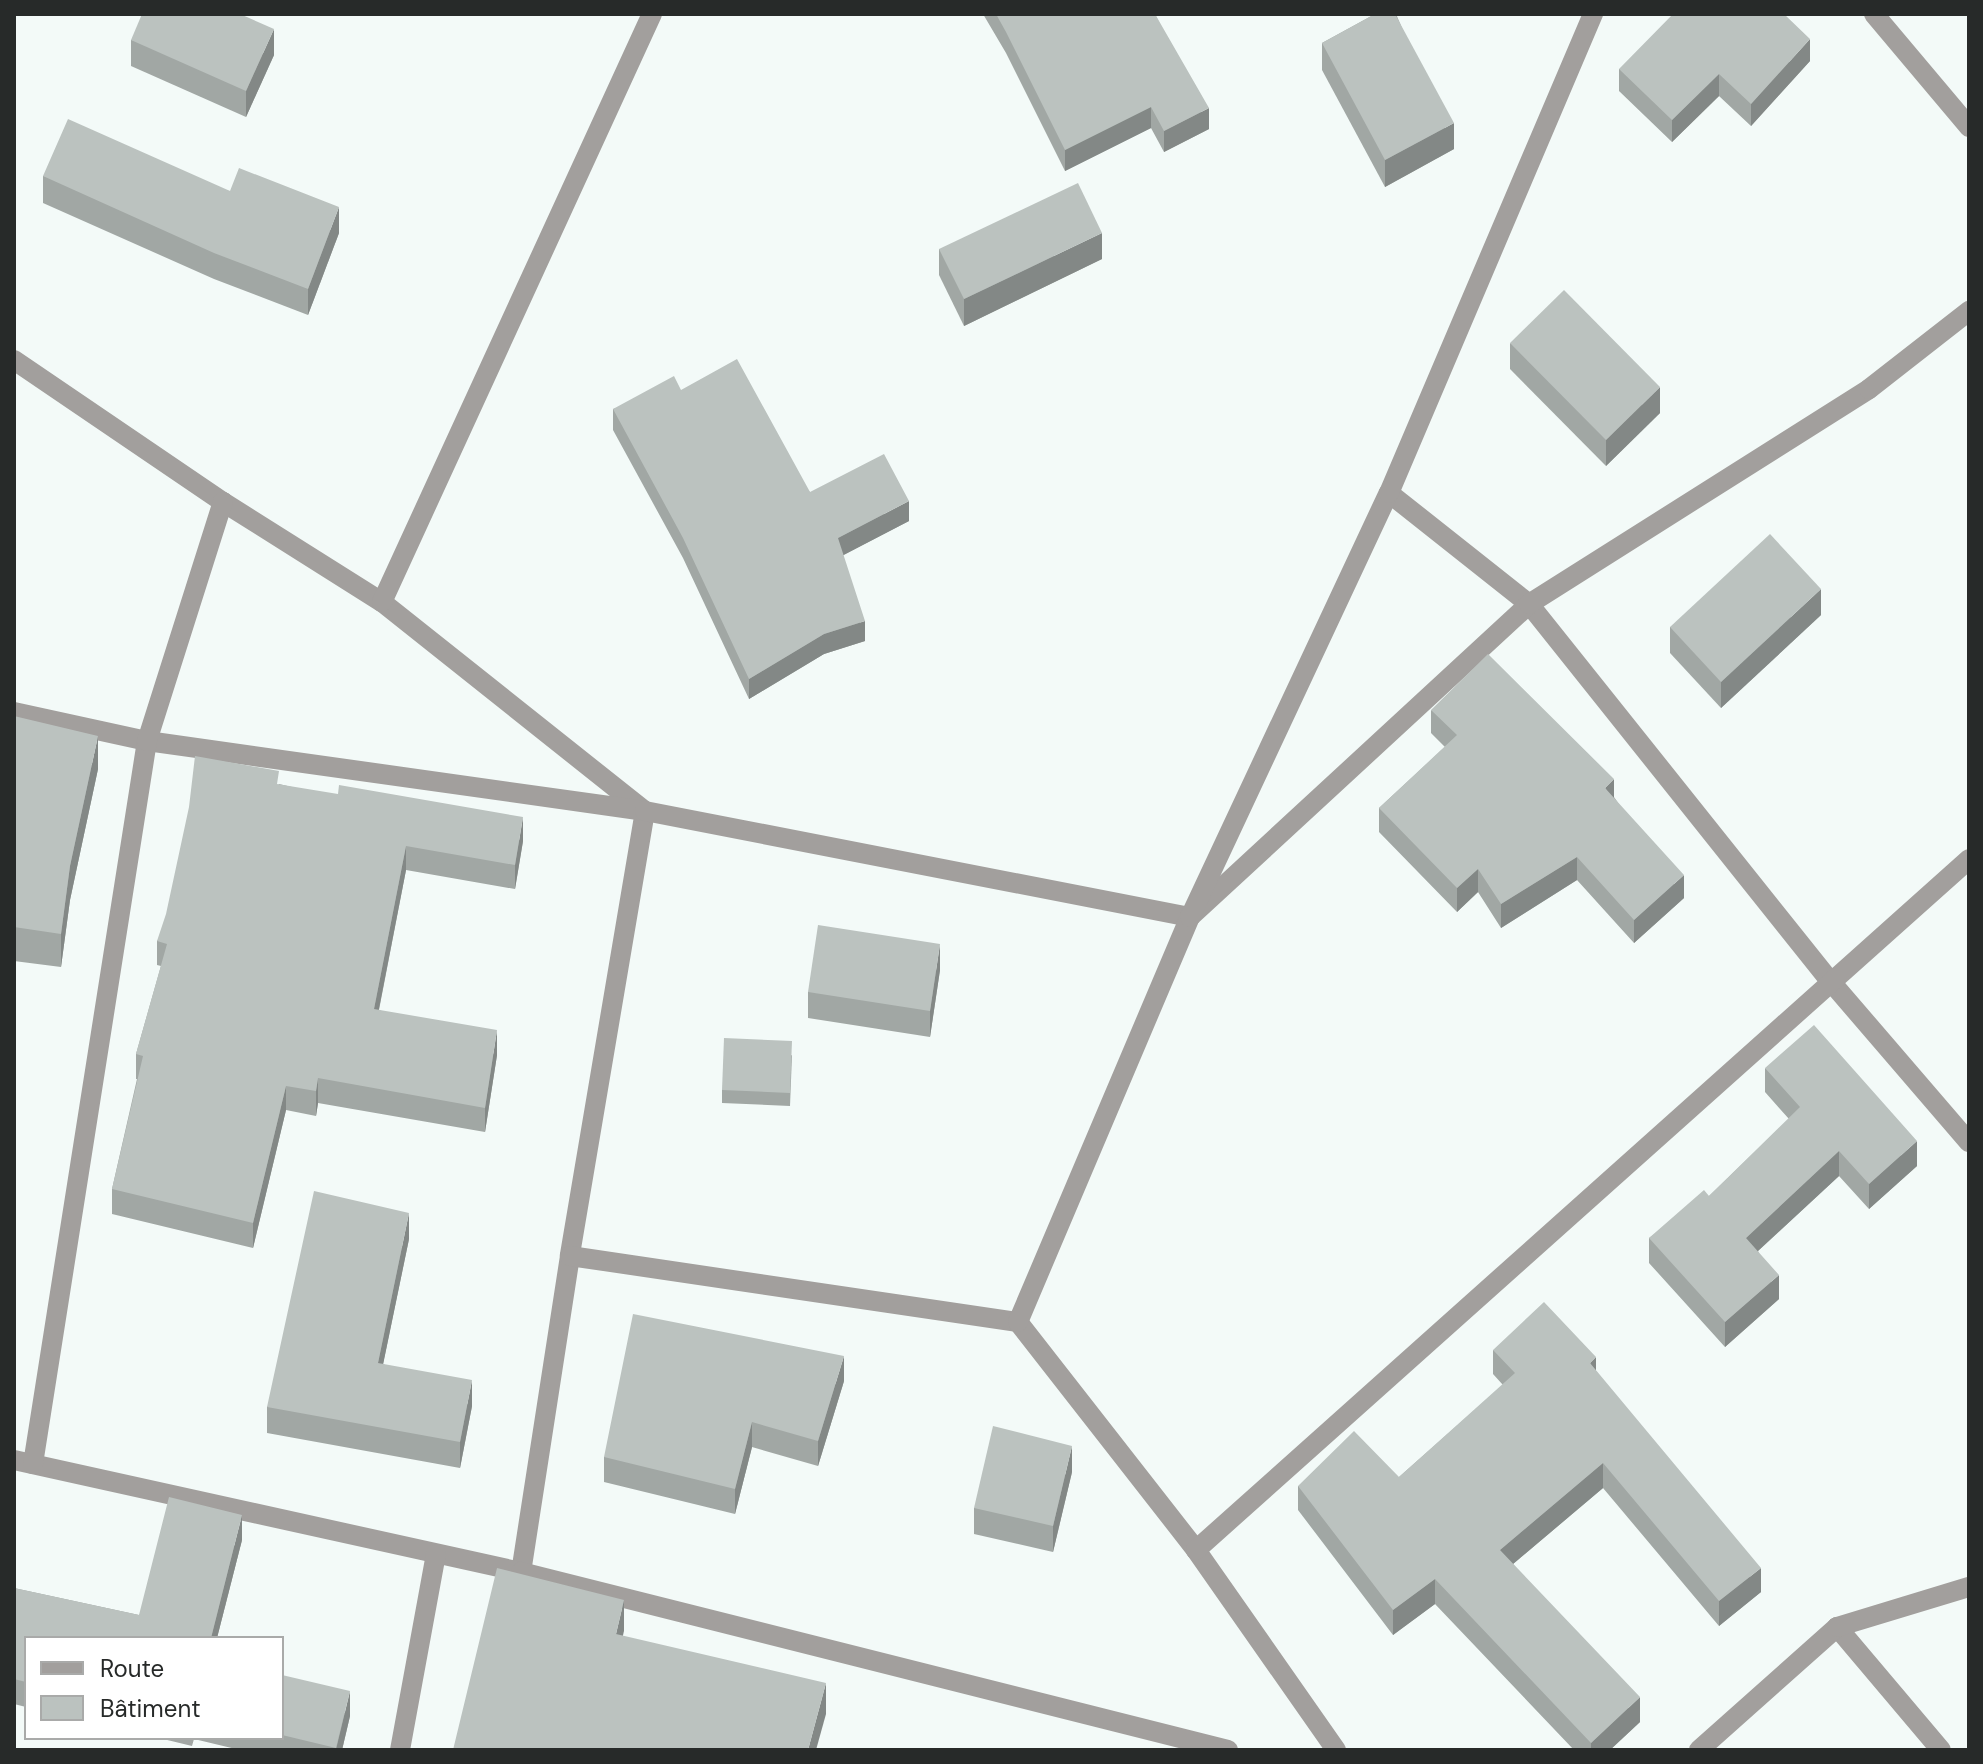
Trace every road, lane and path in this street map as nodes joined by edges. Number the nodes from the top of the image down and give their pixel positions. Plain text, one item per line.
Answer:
1 (652, 14) edge
2 (1593, 14) edge
3 (1874, 14) edge
4 (1969, 127) edge
5 (1969, 311) edge
6 (14, 360) edge
7 (1389, 493) junction
8 (223, 502) junction
9 (382, 602) junction
10 (1529, 604) junction
11 (14, 712) edge
12 (147, 741) junction
13 (645, 811) junction
14 (1969, 859) edge
15 (1190, 917) junction
16 (1832, 983) junction
17 (1969, 1142) edge
18 (570, 1256) junction
19 (1018, 1322) junction
20 (23, 1462) edge
21 (1196, 1550) junction
22 (436, 1554) junction
23 (521, 1572) junction
24 (1969, 1587) edge
25 (1837, 1627) junction
26 (400, 1750) edge
27 (1228, 1750) edge
28 (1336, 1750) edge
29 (1699, 1750) edge
30 (1941, 1750) edge

1 - 9 street
2 - 7 street
3 - 4 street
5 - 10 street
6 - 8 street
7 - 10 street
7 - 15 street
8 - 9 street
8 - 12 street
9 - 13 street
10 - 15 street
10 - 16 street
11 - 12 street
12 - 13 street
12 - 20 street
13 - 15 street
13 - 18 street
14 - 16 street
15 - 19 street
16 - 17 street
16 - 21 street
18 - 19 street
18 - 23 street
19 - 21 street
20 - 22 street
21 - 28 street
22 - 23 street
22 - 26 street
23 - 27 street
24 - 25 street
25 - 29 street
25 - 30 street

